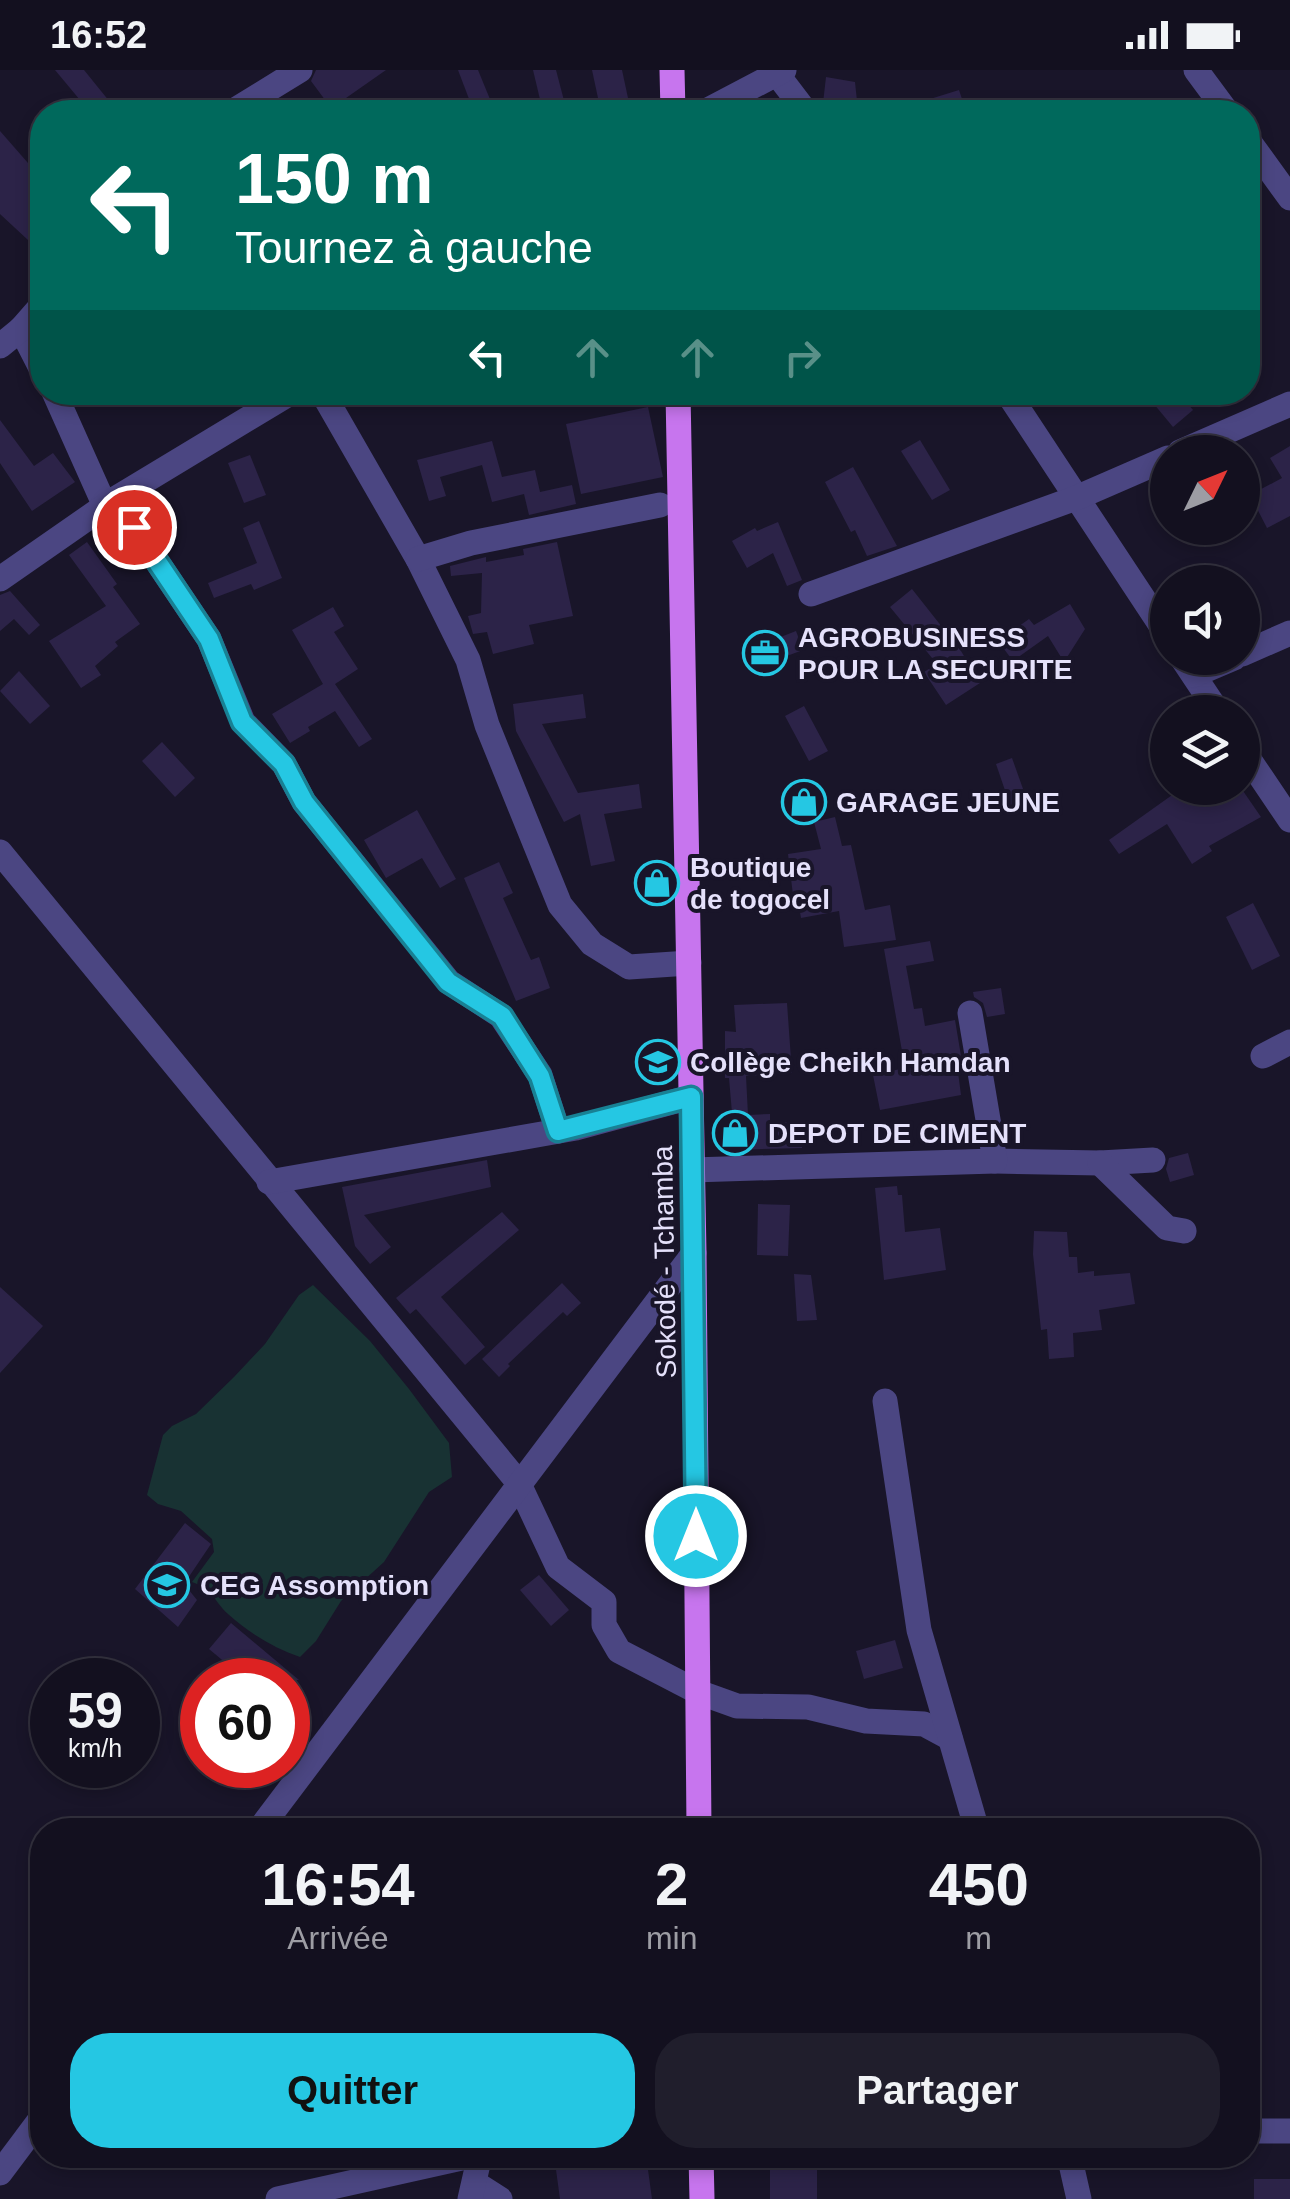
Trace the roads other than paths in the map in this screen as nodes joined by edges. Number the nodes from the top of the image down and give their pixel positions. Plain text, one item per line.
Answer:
1 (300, 70) edge
2 (672, 70) edge
3 (1196, 70) edge
4 (780, 72) edge
5 (251, 100) edge
6 (673, 100) edge
7 (727, 100) edge
8 (798, 100) edge
9 (1218, 100) edge
10 (1260, 157) edge
11 (1290, 198) edge
12 (30, 314) edge
13 (8, 333) edge
14 (30, 357) edge
15 (1290, 404) edge
16 (61, 405) edge
17 (270, 405) edge
18 (329, 405) edge
19 (678, 405) edge
20 (1015, 405) edge
21 (1219, 435) edge
22 (1150, 466) edge
23 (1076, 498) junction
24 (110, 502) junction
25 (660, 505) dead end
26 (418, 559) junction
27 (0, 579) edge
28 (811, 594) dead end
29 (1150, 609) edge
30 (1290, 633) edge
31 (1260, 646) edge
32 (1260, 776) edge
33 (1290, 820) edge
34 (0, 852) edge
35 (689, 963) junction
36 (970, 1013) dead end
37 (1290, 1042) edge
38 (1262, 1056) dead end
39 (691, 1097) junction
40 (558, 1131) junction
41 (1153, 1160) dead end
42 (996, 1161) junction
43 (1100, 1163) junction
44 (692, 1170) junction
45 (270, 1182) junction
46 (1184, 1231) dead end
47 (694, 1252) junction
48 (885, 1400) dead end
49 (518, 1482) junction
50 (698, 1692) junction
51 (950, 1738) junction
52 (268, 1818) edge
53 (699, 1818) edge
54 (973, 1818) edge
55 (1290, 2130) edge
56 (1260, 2131) edge
57 (30, 2133) edge
58 (419, 2168) edge
59 (701, 2168) edge
60 (1072, 2168) edge
61 (0, 2173) edge
62 (472, 2191) edge
63 (278, 2199) edge
64 (500, 2199) edge
65 (702, 2199) edge
66 (1079, 2199) edge

1 - 5 street
2 - 6 main road
3 - 9 street
4 - 7 street
4 - 8 street
10 - 11 street
12 - 13 street
13 - 14 street
15 - 21 street
16 - 24 street
17 - 24 street
18 - 26 street
19 - 35 main road, Sokodé - Tchamba
20 - 23 street
22 - 23 street
23 - 28 street
23 - 29 street
24 - 27 street
24 - 40 street
25 - 26 street
26 - 35 street
30 - 31 street
32 - 33 street
34 - 45 street
35 - 39 main road, Sokodé - Tchamba
36 - 42 street
37 - 38 street
39 - 40 street
39 - 44 main road, Sokodé - Tchamba
40 - 45 street
41 - 43 street
42 - 43 street
42 - 44 street
43 - 46 street
44 - 47 main road, Sokodé - Tchamba
45 - 49 street
47 - 49 street
47 - 50 main road, Sokodé - Tchamba
48 - 51 street
49 - 50 street
49 - 52 street
50 - 51 street
50 - 53 main road, Sokodé - Tchamba
51 - 54 street
55 - 56 street
57 - 61 street
58 - 63 street
59 - 65 main road
60 - 66 street
62 - 64 street

